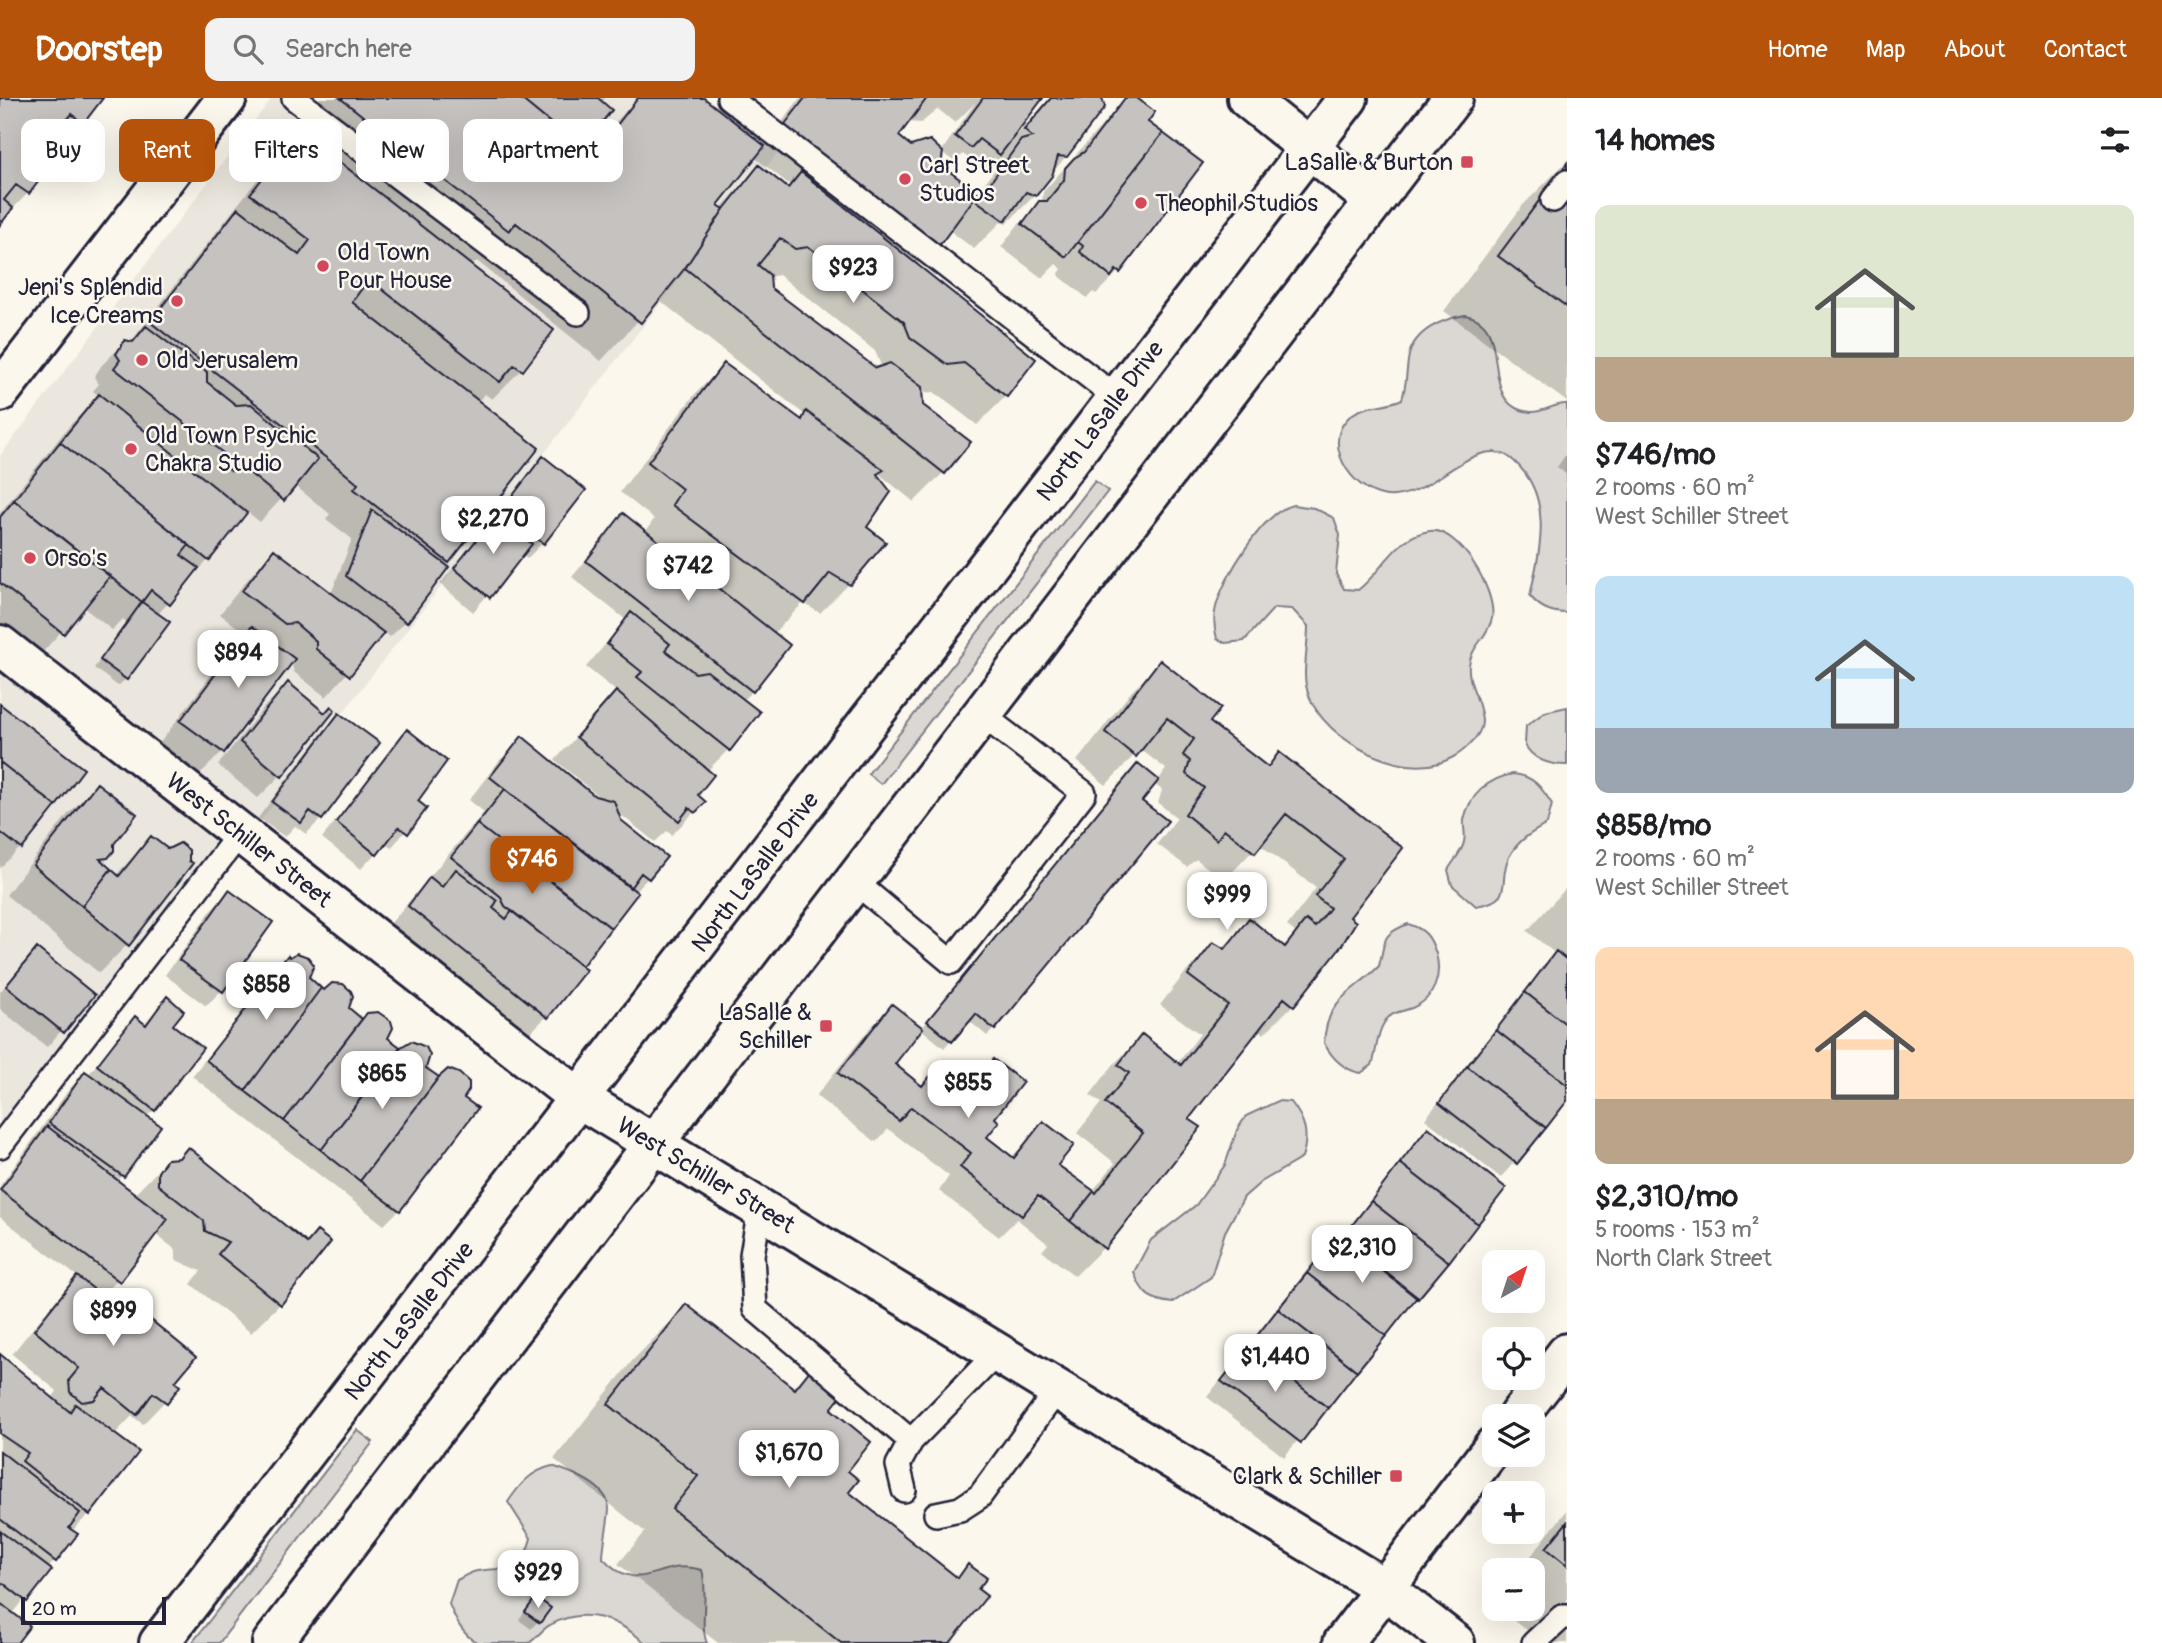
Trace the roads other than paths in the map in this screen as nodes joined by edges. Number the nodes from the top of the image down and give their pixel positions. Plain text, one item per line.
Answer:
1 (228, 98) edge
2 (294, 98) edge
3 (729, 98) edge
4 (1247, 98) edge
5 (1348, 98) edge
6 (1454, 98) edge
7 (1309, 148) junction
8 (1567, 182) edge
9 (1373, 200) junction
10 (1561, 206) edge
11 (578, 313) dead end
12 (0, 392) edge
13 (1117, 398) junction
14 (0, 645) edge
15 (981, 714) junction
16 (240, 833) junction
17 (854, 881) junction
18 (580, 1099) junction
19 (654, 1144) junction
20 (0, 1146) edge
21 (760, 1208) junction
22 (998, 1352) junction
23 (1567, 1353) edge
24 (1058, 1389) junction
25 (1527, 1404) edge
26 (911, 1441) junction
27 (1482, 1461) edge
28 (904, 1490) dead end
29 (936, 1514) dead end
30 (1384, 1588) junction
31 (1567, 1617) edge
32 (159, 1643) edge
33 (272, 1643) edge
34 (1343, 1643) edge
35 (1455, 1643) edge
36 (1534, 1643) edge

1 - 12 main road
2 - 11 lane
3 - 13 lane
4 - 7 main road
5 - 7 main road, North LaSalle Drive
6 - 9 main road
7 - 9 main road
7 - 13 main road, North LaSalle Drive
8 - 10 lane
9 - 15 main road
13 - 18 main road, North LaSalle Drive
14 - 16 main road, West Schiller Street
15 - 17 main road
15 - 17 lane
16 - 18 main road, West Schiller Street
16 - 20 lane
17 - 19 main road
18 - 19 main road, West Schiller Street
18 - 32 main road, North LaSalle Drive
19 - 21 main road, West Schiller Street
19 - 33 main road
21 - 22 main road, West Schiller Street
21 - 26 lane
22 - 24 main road, West Schiller Street
22 - 26 lane
23 - 25 main road
24 - 29 lane
24 - 30 main road, West Schiller Street
26 - 28 lane
27 - 30 main road
30 - 34 main road
30 - 35 main road, West Schiller Street
31 - 36 lane

